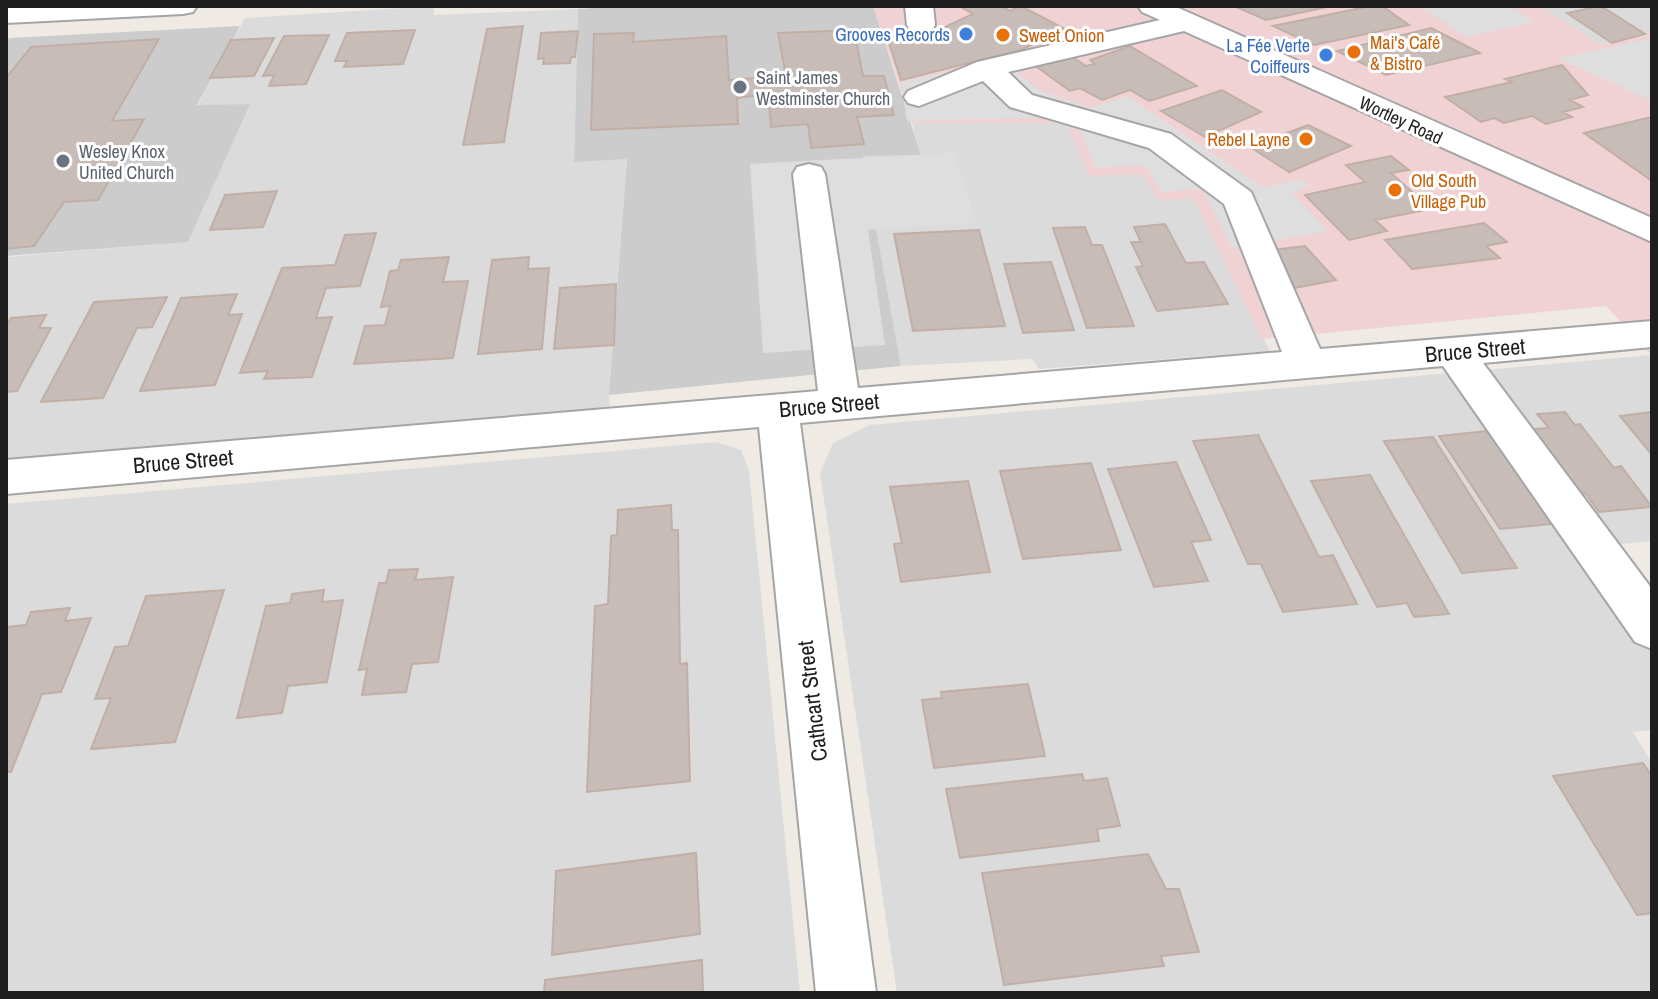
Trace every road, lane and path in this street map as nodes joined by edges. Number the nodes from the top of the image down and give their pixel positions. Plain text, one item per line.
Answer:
1 (183, 6) edge
2 (1152, 6) edge
3 (6, 15) edge
4 (1187, 22) junction
5 (987, 68) junction
6 (919, 97) dead end
7 (809, 174) dead end
8 (1652, 231) edge
9 (1652, 334) edge
10 (1454, 352) junction
11 (1307, 365) junction
12 (840, 404) junction
13 (778, 409) junction
14 (6, 477) edge
15 (1652, 627) edge
16 (846, 993) edge

1 - 3 street
2 - 4 street, Wortley Road
4 - 5 street
4 - 8 street, Wortley Road
5 - 6 street
5 - 11 street
7 - 12 street
9 - 10 street, Bruce Street
10 - 11 street, Bruce Street
10 - 15 street
11 - 12 street, Bruce Street
12 - 13 street, Bruce Street
13 - 14 street, Bruce Street
13 - 16 street, Cathcart Street

